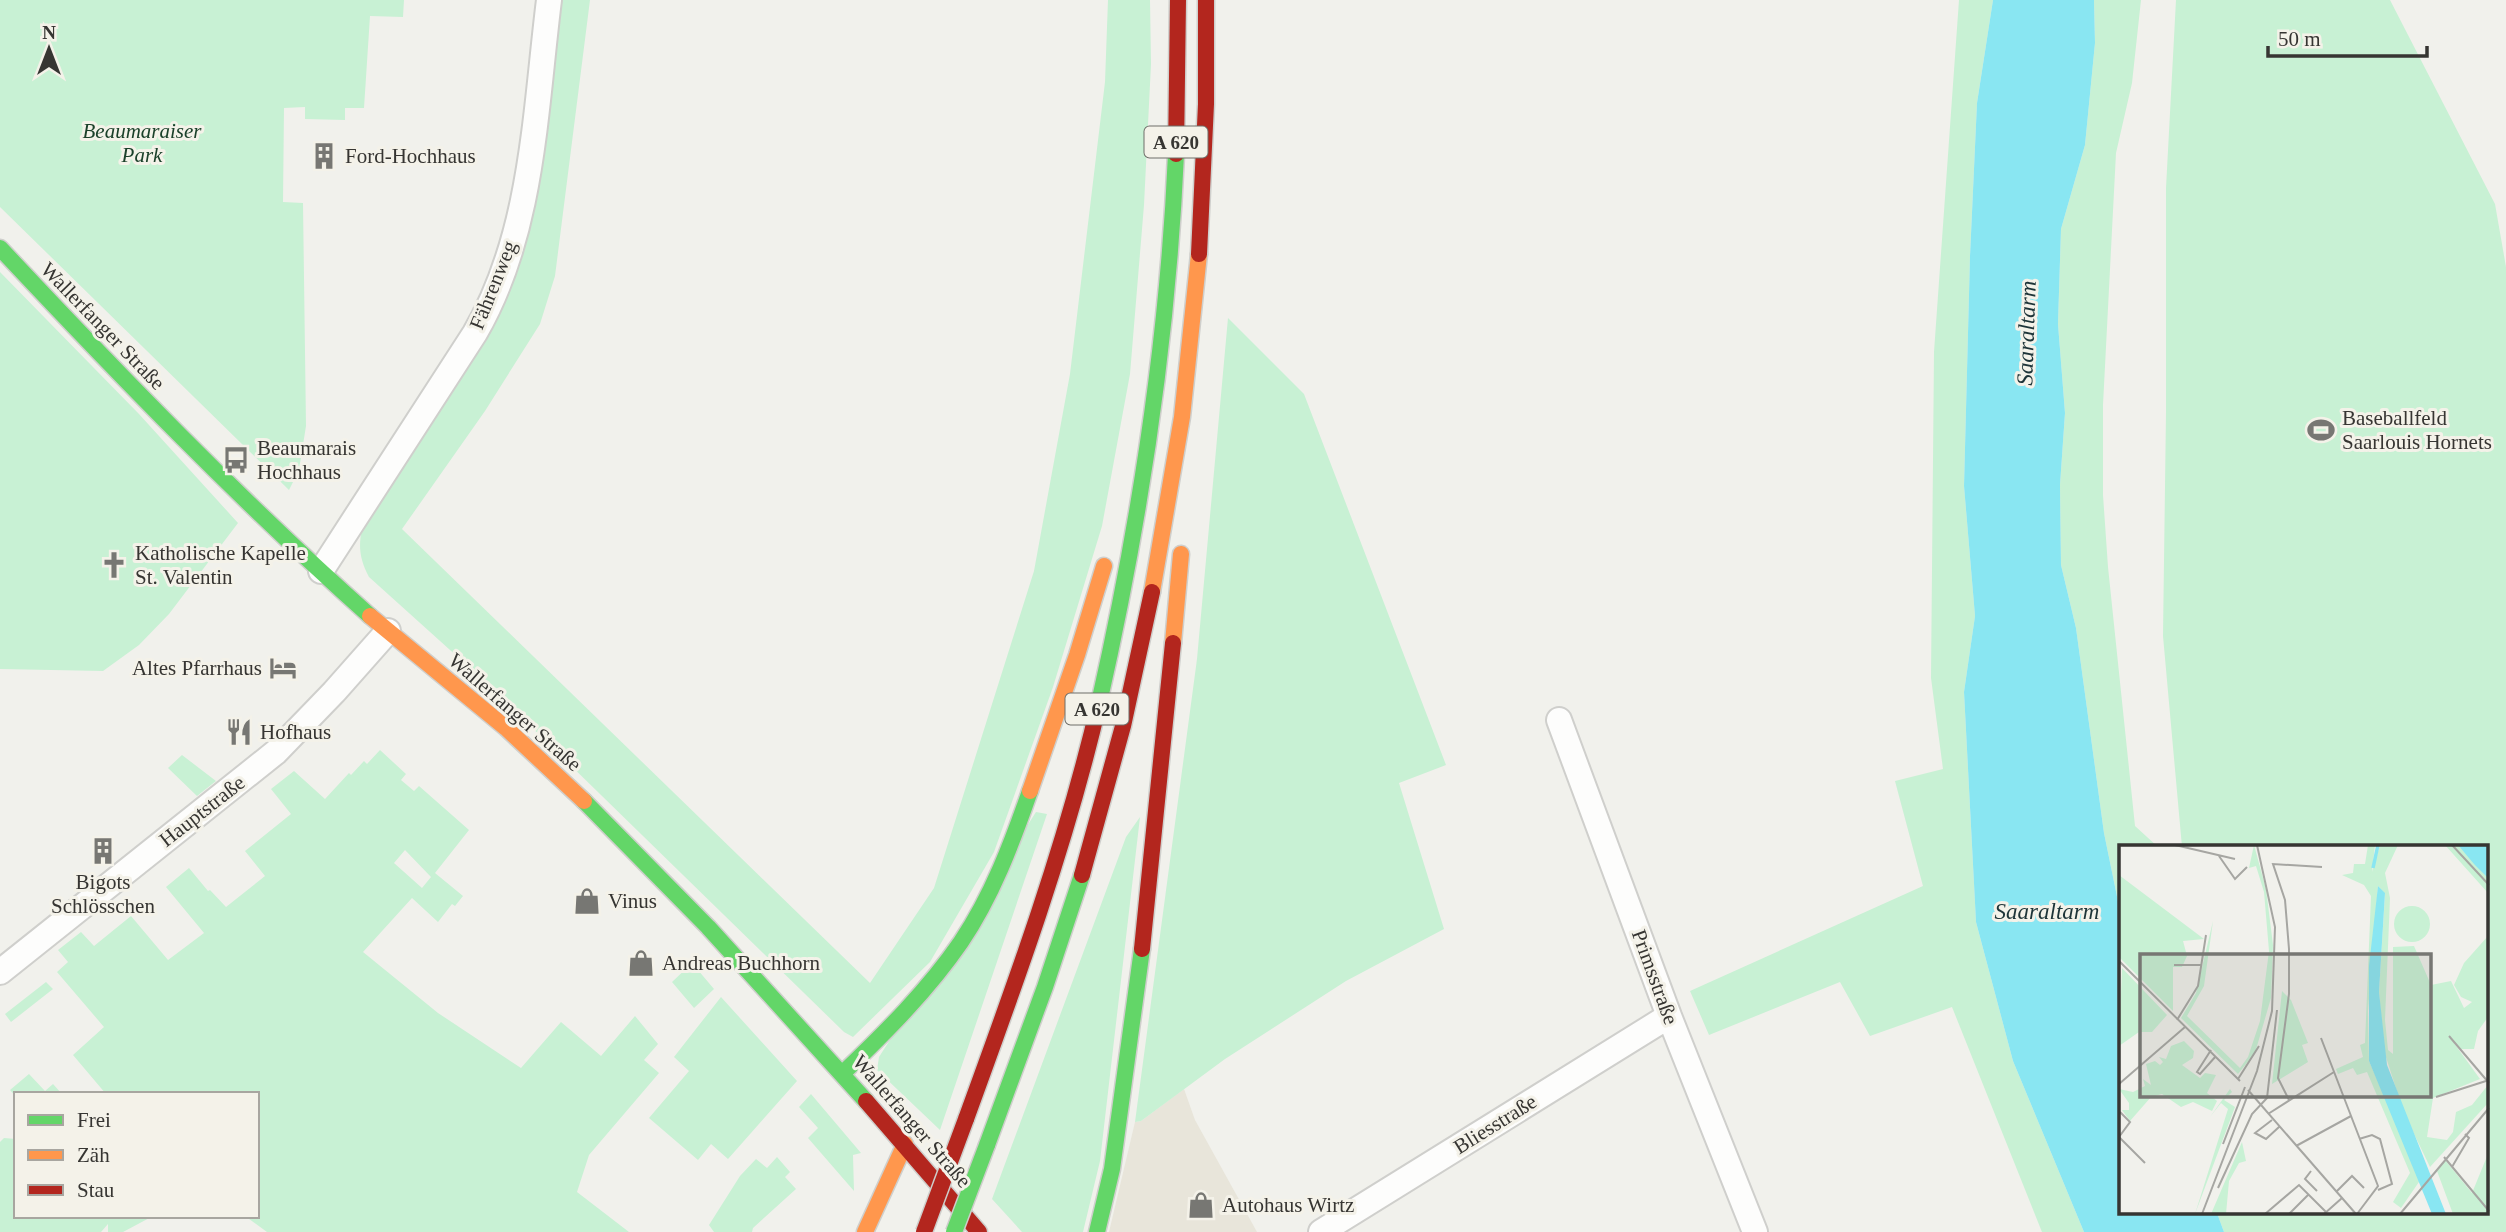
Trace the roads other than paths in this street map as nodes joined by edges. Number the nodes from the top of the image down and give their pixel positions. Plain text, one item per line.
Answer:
1 (549, 0) edge
2 (1178, 0) edge
3 (1206, 0) edge
4 (0, 248) edge
5 (1167, 284) junction
6 (1188, 373) junction
7 (1127, 470) dead end
8 (1182, 506) dead end
9 (1181, 532) dead end
10 (1109, 545) dead end
11 (321, 570) junction
12 (388, 631) junction
13 (1559, 720) dead end
14 (0, 972) edge
15 (1669, 1016) junction
16 (843, 1073) junction
17 (905, 1144) junction
18 (865, 1232) edge
19 (924, 1232) edge
20 (954, 1232) edge
21 (979, 1232) edge
22 (1097, 1232) edge
23 (1321, 1232) edge
24 (1755, 1232) edge

1 - 11 street, Fährenweg
2 - 5 main road, A 620
3 - 6 main road, A 620
4 - 11 main road, Wallerfanger Straße
5 - 7 main road
5 - 19 main road, A 620, bridge
6 - 8 main road
6 - 20 main road, A 620, bridge
9 - 22 main road
10 - 16 main road
11 - 12 main road, Wallerfanger Straße
12 - 14 street, Hauptstraße
12 - 16 main road, Wallerfanger Straße
13 - 15 street, Primsstraße
15 - 23 street, Bliesstraße
15 - 24 street, Primsstraße
16 - 17 main road, Wallerfanger Straße
17 - 18 main road
17 - 21 main road, Wallerfanger Straße

